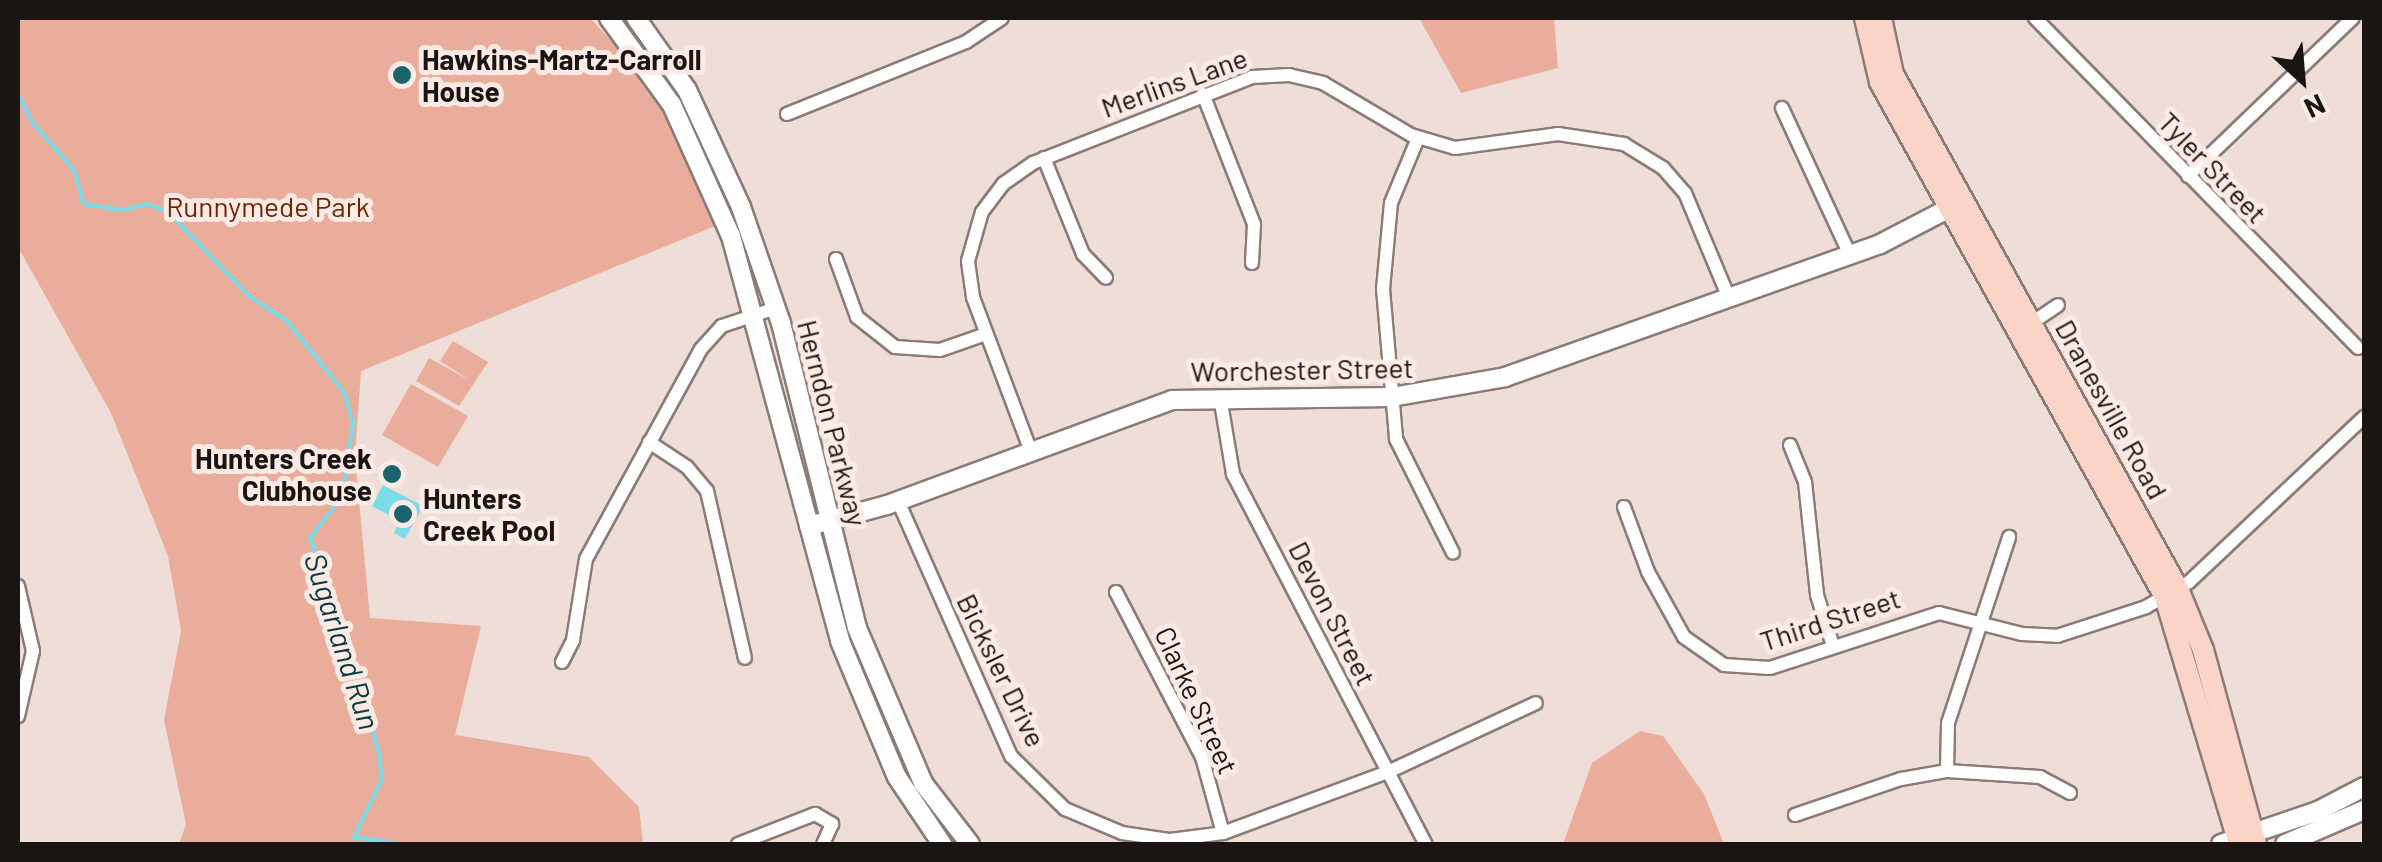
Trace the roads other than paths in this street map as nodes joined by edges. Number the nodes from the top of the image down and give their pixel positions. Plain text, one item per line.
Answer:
1 (609, 18) edge
2 (636, 18) edge
3 (1002, 18) edge
4 (1864, 18) edge
5 (1880, 18) edge
6 (2035, 18) edge
7 (2353, 18) edge
8 (1203, 94) junction
9 (1782, 108) dead end
10 (787, 114) dead end
11 (1418, 138) junction
12 (1044, 158) junction
13 (2188, 176) junction
14 (1956, 205) junction
15 (1850, 256) junction
16 (836, 259) dead end
17 (1252, 263) dead end
18 (1106, 278) dead end
19 (1729, 298) junction
20 (2058, 305) dead end
21 (776, 308) junction
22 (756, 313) junction
23 (2032, 322) junction
24 (986, 334) junction
25 (2358, 348) dead end
26 (1220, 396) junction
27 (1392, 398) junction
28 (2364, 416) edge
29 (650, 442) junction
30 (1790, 444) dead end
31 (1030, 449) junction
32 (898, 501) junction
33 (1624, 507) dead end
34 (829, 522) junction
35 (809, 526) junction
36 (2009, 538) dead end
37 (1452, 553) dead end
38 (18, 586) edge
39 (1116, 592) dead end
40 (2172, 593) junction
41 (1981, 622) junction
42 (1833, 646) junction
43 (746, 658) dead end
44 (562, 662) dead end
45 (1536, 703) dead end
46 (18, 716) edge
47 (1947, 771) junction
48 (1388, 772) junction
49 (2364, 787) edge
50 (2070, 793) dead end
51 (2364, 810) edge
52 (1795, 815) dead end
53 (1223, 832) junction
54 (2242, 841) edge
55 (738, 844) edge
56 (822, 844) edge
57 (942, 844) edge
58 (970, 844) edge
59 (1426, 844) edge
60 (2285, 844) edge

1 - 22 main road, Herndon Parkway
2 - 21 main road, Herndon Parkway
3 - 10 street
4 - 14 main road, Dranesville Road
5 - 14 main road, Dranesville Road
6 - 13 street, Tyler Street
7 - 13 street
8 - 11 street, Merlins Lane
8 - 12 street, Merlins Lane
8 - 17 street
9 - 15 street
11 - 19 street, Merlins Lane
11 - 27 street
12 - 18 street
12 - 24 street, Merlins Lane
13 - 25 street, Tyler Street
14 - 15 main road, Worchester Street
14 - 23 main road, Dranesville Road
14 - 40 main road, Dranesville Road
15 - 19 main road, Worchester Street
16 - 24 street
19 - 27 main road, Worchester Street
20 - 23 street
21 - 22 street
21 - 34 main road, Herndon Parkway
22 - 29 street
22 - 35 main road, Herndon Parkway
23 - 40 main road, Dranesville Road
24 - 31 street, Merlins Lane
26 - 27 main road, Worchester Street
26 - 31 main road, Worchester Street
26 - 48 street, Devon Street
27 - 37 street
28 - 40 street, Third Street
29 - 43 street
29 - 44 street
30 - 42 street
31 - 32 main road, Worchester Street
32 - 34 main road, Worchester Street
32 - 53 street, Bicksler Drive
33 - 42 street, Third Street
34 - 35 main road, Worchester Street
34 - 58 main road, Herndon Parkway
35 - 57 main road, Herndon Parkway
36 - 41 street
38 - 46 street
39 - 53 street, Clarke Street
40 - 41 street, Third Street
40 - 54 main road, Dranesville Road
41 - 42 street, Third Street
41 - 47 street
45 - 48 street, Bicksler Drive
47 - 50 street
47 - 52 street
48 - 53 street, Bicksler Drive
48 - 59 street, Devon Street
49 - 54 main road
51 - 60 main road
55 - 56 street

